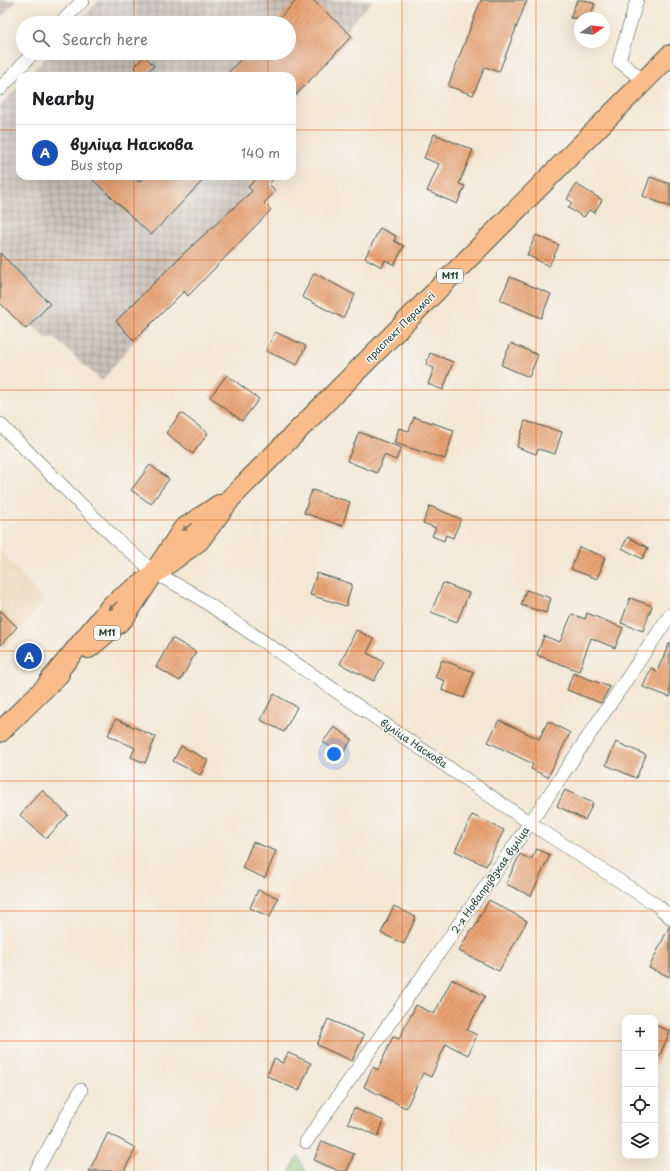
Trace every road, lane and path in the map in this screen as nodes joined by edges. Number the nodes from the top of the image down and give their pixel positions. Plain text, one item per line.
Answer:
1 (83, 0) edge
2 (637, 0) edge
3 (68, 16) edge
4 (670, 55) edge
5 (27, 60) edge
6 (16, 72) edge
7 (16, 72) edge
8 (644, 81) junction
9 (0, 89) edge
10 (0, 424) edge
11 (155, 573) junction
12 (670, 615) edge
13 (0, 732) edge
14 (530, 823) junction
15 (670, 917) edge
16 (81, 1090) dead end
17 (306, 1142) dead end
18 (36, 1171) edge

1 - 3 street
2 - 8 street
4 - 8 main road, праспект Перамогі / М11
5 - 6 street
7 - 9 street
8 - 11 main road, праспект Перамогі / М11
10 - 11 street, вуліца Наскова
11 - 13 main road, праспект Перамогі / М11
11 - 14 street, вуліца Наскова
12 - 14 street, 2-я Новапрудзкая вуліца
14 - 15 street, вуліца Наскова
14 - 17 street, 2-я Новапрудзкая вуліца
16 - 18 street

